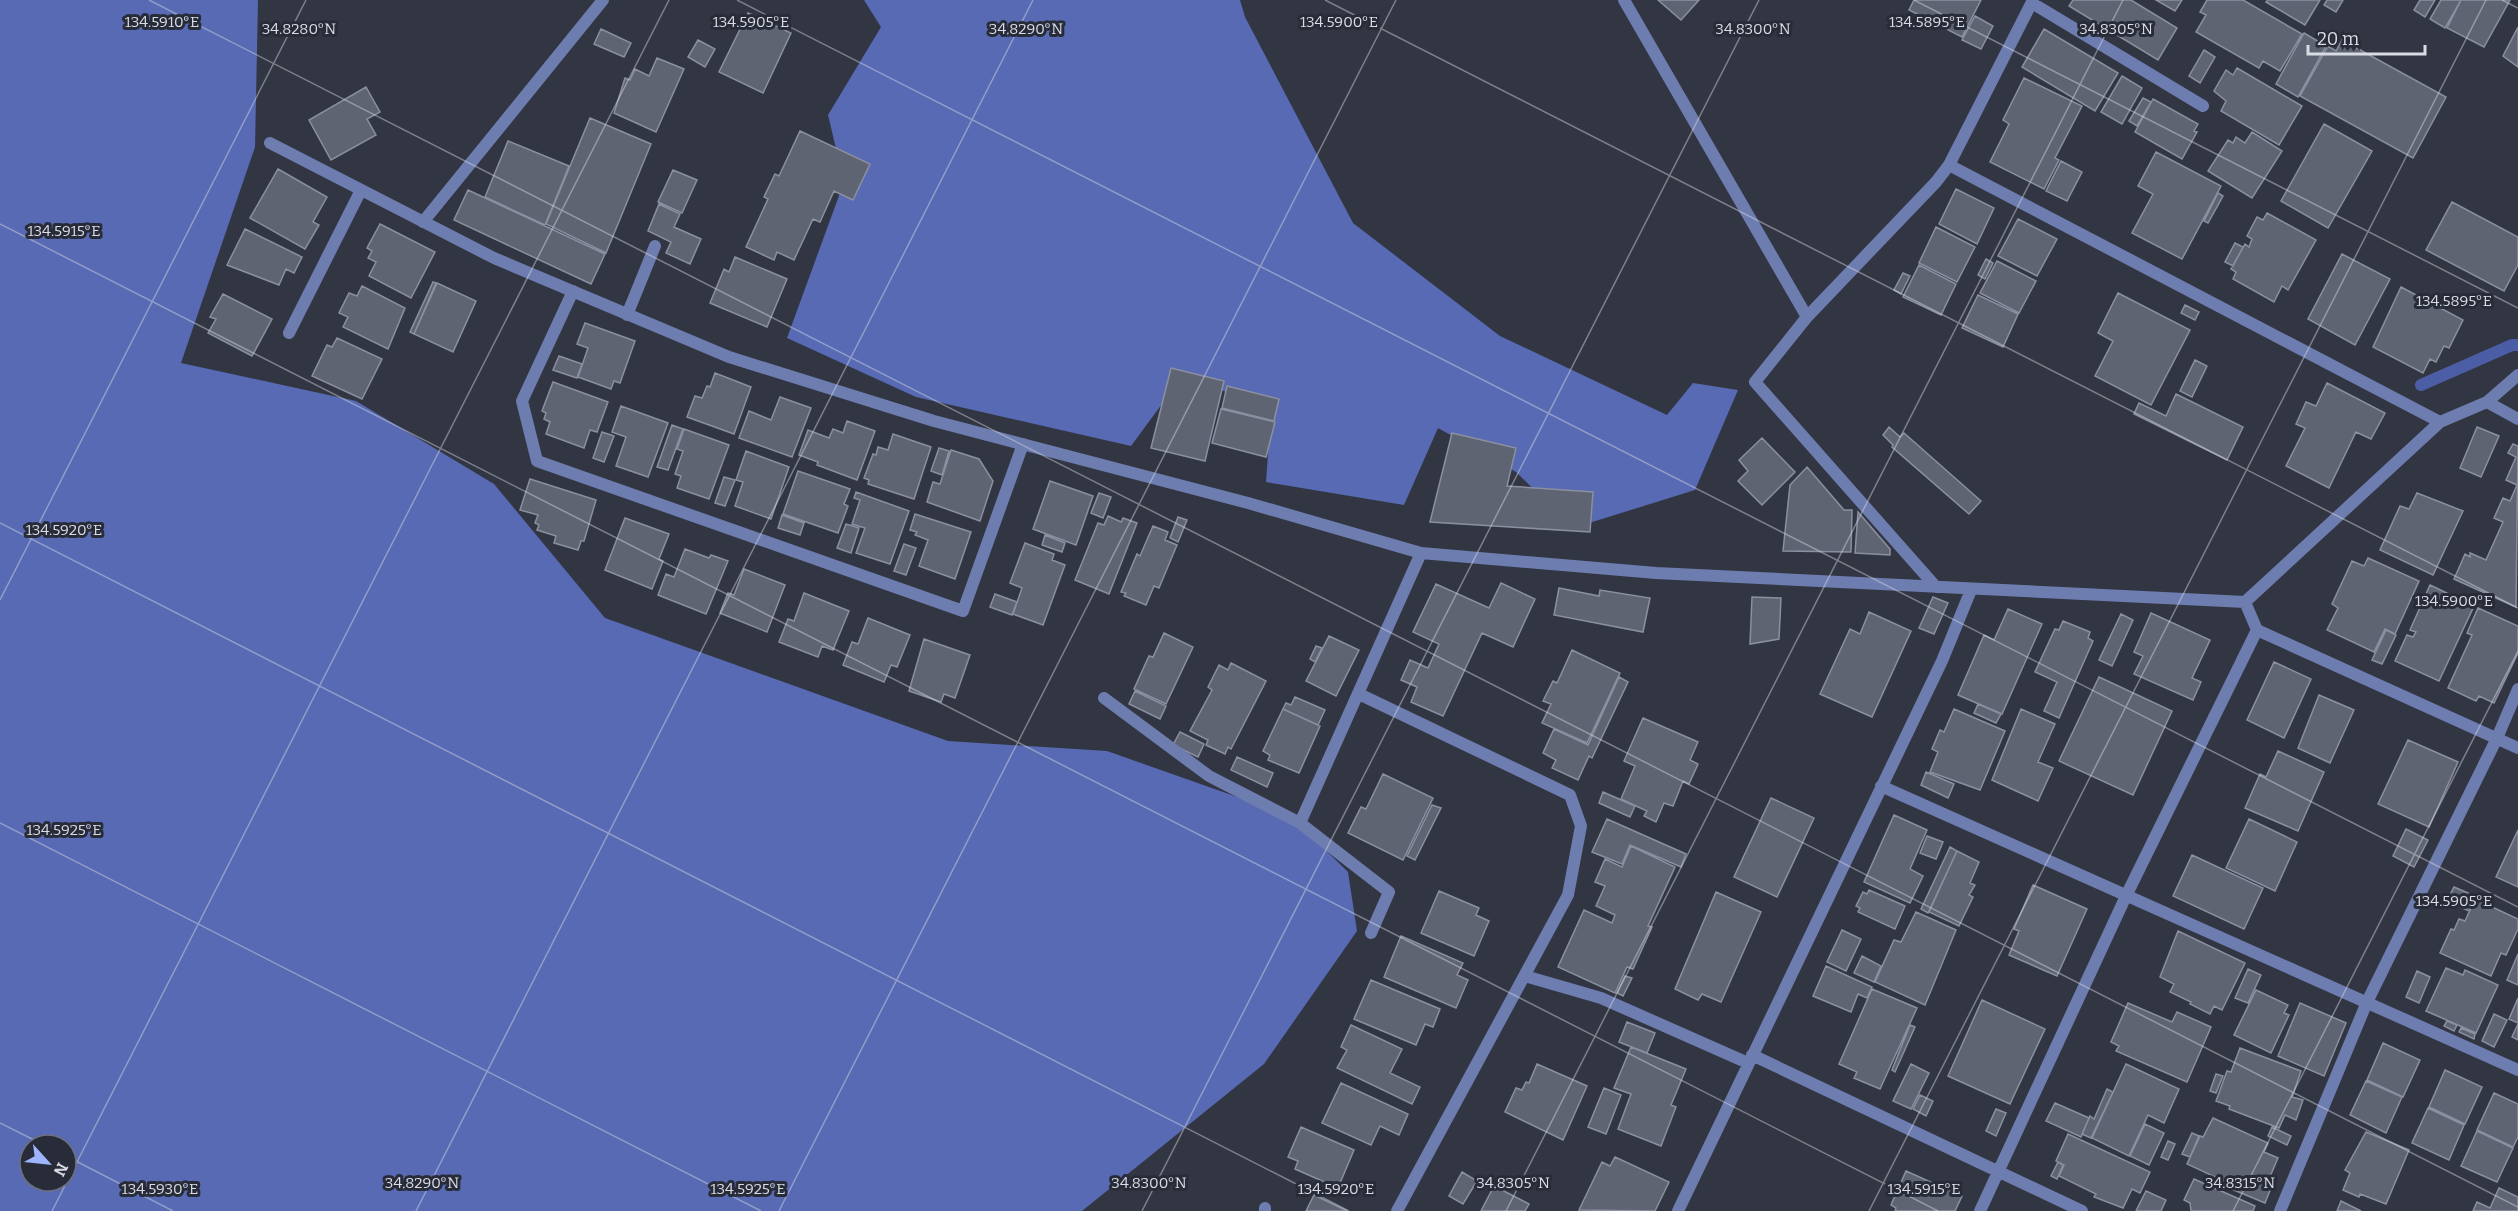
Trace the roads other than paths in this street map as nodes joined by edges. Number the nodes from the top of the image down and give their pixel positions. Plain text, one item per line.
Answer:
1 (603, 0) edge
2 (1624, 0) edge
3 (2033, 2) edge
4 (2204, 106) dead end
5 (270, 143) dead end
6 (1949, 165) junction
7 (361, 190) junction
8 (423, 222) junction
9 (655, 246) dead end
10 (573, 291) junction
11 (627, 315) junction
12 (1807, 317) junction
13 (289, 333) dead end
14 (2518, 375) edge
15 (2487, 402) junction
16 (2518, 419) edge
17 (2440, 422) junction
18 (1023, 444) junction
19 (1421, 553) junction
20 (1936, 587) junction
21 (1971, 590) junction
22 (2245, 602) junction
23 (2257, 630) junction
24 (2518, 689) edge
25 (1359, 694) junction
26 (1104, 698) dead end
27 (2497, 738) junction
28 (2518, 748) edge
29 (1881, 786) junction
30 (1300, 823) junction
31 (2126, 896) junction
32 (1371, 933) dead end
33 (1525, 976) junction
34 (2367, 1002) junction
35 (1750, 1059) junction
36 (2518, 1070) edge
37 (1997, 1172) junction
38 (2282, 1208) edge
39 (1397, 1211) edge
40 (1678, 1211) edge
41 (1980, 1211) edge
42 (2082, 1211) edge
43 (2296, 1211) edge

1 - 8 street
2 - 12 street
3 - 4 street
3 - 6 street
5 - 7 street
6 - 12 street
6 - 17 street
7 - 8 street
7 - 13 street
8 - 10 street
9 - 11 street
10 - 11 street
10 - 18 street
11 - 18 street
12 - 20 street
14 - 15 street
15 - 16 street
15 - 17 street
17 - 22 street
18 - 19 street
19 - 20 street
19 - 25 street
20 - 21 street
21 - 22 street
21 - 29 street
22 - 23 street
23 - 27 street
23 - 31 street
24 - 27 street
25 - 30 street
25 - 33 street
26 - 30 street
27 - 28 street
27 - 34 street
29 - 31 street
29 - 35 street
30 - 32 street
31 - 34 street
31 - 37 street
33 - 35 street
33 - 39 street
34 - 36 street
34 - 38 street
35 - 37 street
35 - 40 street
37 - 41 street
37 - 42 street
38 - 43 street

